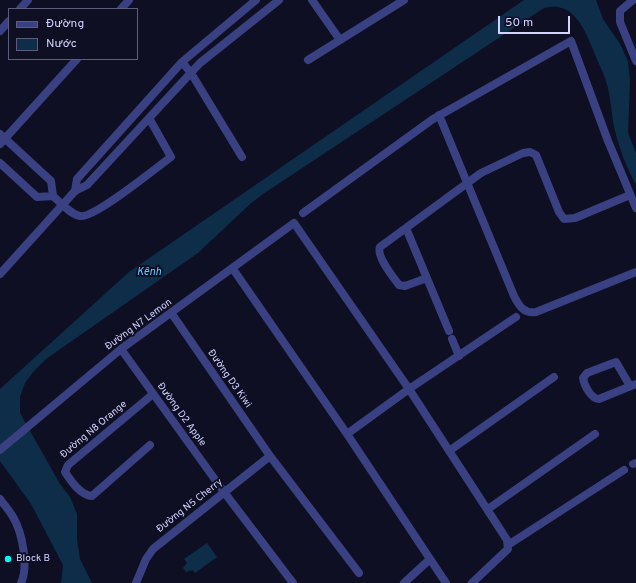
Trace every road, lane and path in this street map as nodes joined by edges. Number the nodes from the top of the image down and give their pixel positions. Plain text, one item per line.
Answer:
1 (28, 0) edge
2 (129, 0) edge
3 (256, 0) edge
4 (278, 0) edge
5 (312, 0) edge
6 (404, 0) edge
7 (633, 0) edge
8 (21, 8) edge
9 (122, 8) edge
10 (8, 22) edge
11 (0, 32) edge
12 (340, 40) junction
13 (75, 60) edge
14 (308, 60) dead end
15 (636, 61) edge
16 (182, 62) junction
17 (191, 73) junction
18 (439, 115) junction
19 (149, 118) junction
20 (2, 139) edge
21 (242, 157) dead end
22 (0, 163) edge
23 (467, 183) junction
24 (75, 191) junction
25 (630, 195) junction
26 (53, 196) junction
27 (63, 205) junction
28 (636, 208) edge
29 (303, 213) dead end
30 (406, 228) junction
31 (232, 269) junction
32 (636, 272) edge
33 (0, 274) edge
34 (427, 278) junction
35 (172, 314) junction
36 (516, 317) dead end
37 (121, 349) junction
38 (459, 356) junction
39 (554, 377) dead end
40 (633, 385) edge
41 (409, 389) junction
42 (153, 394) junction
43 (347, 434) junction
44 (596, 434) dead end
45 (150, 445) dead end
46 (0, 450) edge
47 (449, 451) junction
48 (270, 456) junction
49 (624, 470) dead end
50 (224, 492) junction
51 (0, 499) edge
52 (488, 509) junction
53 (508, 545) junction
54 (429, 560) junction
55 (359, 573) dead end
56 (21, 583) edge
57 (136, 583) edge
58 (293, 583) edge
59 (404, 583) edge
60 (446, 583) edge
61 (472, 583) edge

1 - 8 street
2 - 9 street
3 - 16 street
4 - 17 street
5 - 12 street
6 - 12 street
7 - 15 street
10 - 11 street
12 - 14 street
13 - 20 street
16 - 17 street
16 - 24 street
17 - 19 street
17 - 21 street
18 - 23 street
18 - 25 street
18 - 29 street
19 - 24 street
19 - 27 street
20 - 26 street
22 - 26 street
23 - 25 street
23 - 30 street
23 - 32 street
24 - 27 street
25 - 28 street
26 - 27 street
27 - 33 street
30 - 34 street
30 - 34 street
31 - 35 street, Đường N7 Lemon
31 - 41 street, Đường N7 Lemon
31 - 43 street
34 - 38 street
35 - 37 street, Đường N7 Lemon
35 - 48 street, Đường D3 Kiwi
36 - 38 street
37 - 42 street, Đường D2 Apple
37 - 46 street, Đường N7 Lemon
38 - 41 street
39 - 47 street
40 - 40 street
41 - 43 street
41 - 47 street
42 - 45 street, Đường N8 Orange
42 - 50 street, Đường D2 Apple
43 - 54 street
44 - 52 street
47 - 52 street
48 - 50 street, Đường N5 Cherry
48 - 55 street, Đường D3 Kiwi
49 - 53 street
50 - 57 street, Đường N5 Cherry
50 - 58 street, Đường D2 Apple
51 - 56 street
52 - 53 street
53 - 61 street
54 - 59 street
54 - 60 street

